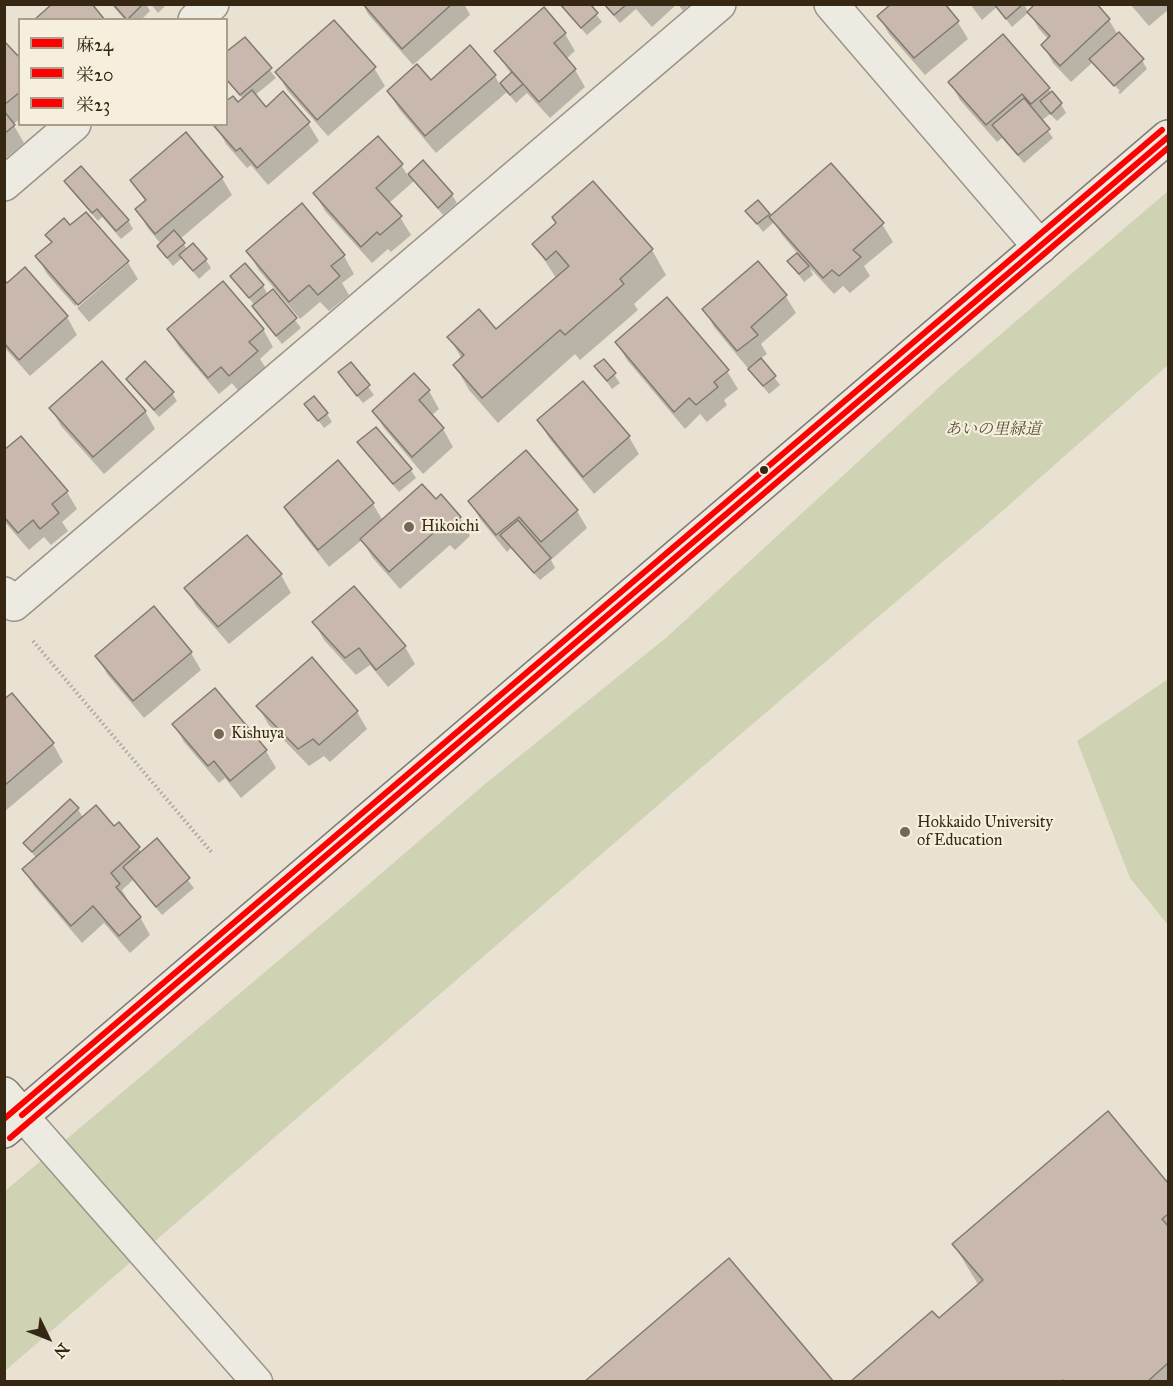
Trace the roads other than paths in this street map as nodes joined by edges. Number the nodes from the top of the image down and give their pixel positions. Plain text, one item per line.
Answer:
1 (213, 4) edge
2 (719, 4) edge
3 (831, 4) edge
4 (197, 18) edge
5 (72, 126) edge
6 (1168, 137) edge
7 (4, 184) edge
8 (1040, 247) junction
9 (4, 594) edge
10 (10, 1114) edge
11 (256, 1382) edge

1 - 4 street
2 - 9 street
3 - 8 street
5 - 7 street
6 - 8 street
8 - 10 street
10 - 11 lane

